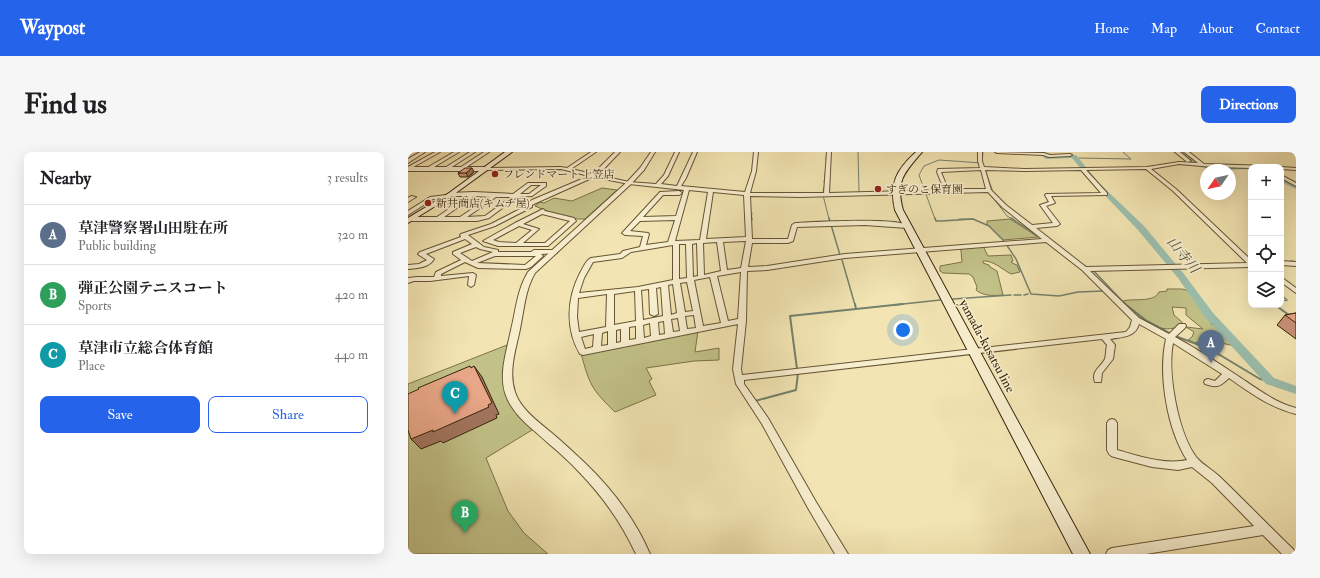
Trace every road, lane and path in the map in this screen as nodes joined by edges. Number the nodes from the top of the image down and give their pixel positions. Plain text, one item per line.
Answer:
1 (423, 152) edge
2 (438, 152) edge
3 (457, 152) edge
4 (473, 152) edge
5 (487, 152) edge
6 (509, 152) edge
7 (594, 152) edge
8 (617, 152) edge
9 (653, 152) edge
10 (677, 152) edge
11 (695, 152) edge
12 (756, 152) edge
13 (829, 152) edge
14 (919, 152) edge
15 (980, 152) edge
16 (996, 152) edge
17 (1177, 152) edge
18 (1186, 152) edge
19 (1070, 155) dead end
20 (408, 161) edge
21 (566, 161) dead end
22 (1192, 164) junction
23 (1202, 164) edge
24 (1200, 165) edge
25 (1236, 166) edge
26 (1248, 166) edge
27 (555, 168) junction
28 (1147, 168) junction
29 (1284, 168) edge
30 (408, 169) edge
31 (427, 169) junction
32 (445, 169) junction
33 (460, 169) junction
34 (568, 169) junction
35 (983, 169) junction
36 (1082, 169) junction
37 (1248, 169) edge
38 (1296, 169) edge
39 (485, 170) junction
40 (593, 175) junction
41 (1284, 178) edge
42 (630, 183) junction
43 (1284, 183) edge
44 (1296, 185) edge
45 (657, 186) junction
46 (678, 188) junction
47 (990, 190) junction
48 (1296, 190) edge
49 (686, 191) junction
50 (711, 191) junction
51 (951, 191) junction
52 (896, 193) junction
53 (474, 194) junction
54 (747, 194) junction
55 (826, 194) junction
56 (449, 195) junction
57 (494, 196) junction
58 (515, 196) junction
59 (408, 197) edge
60 (408, 200) edge
61 (409, 218) edge
62 (678, 218) junction
63 (438, 219) junction
64 (461, 219) junction
65 (637, 220) junction
66 (502, 221) junction
67 (518, 225) junction
68 (907, 226) junction
69 (1030, 227) junction
70 (466, 237) junction
71 (488, 240) junction
72 (748, 240) junction
73 (1048, 240) junction
74 (720, 241) junction
75 (689, 242) junction
76 (701, 242) junction
77 (673, 243) junction
78 (518, 244) junction
79 (477, 245) junction
80 (642, 249) junction
81 (919, 249) junction
82 (555, 252) junction
83 (1248, 261) edge
84 (469, 262) junction
85 (1284, 263) edge
86 (1248, 264) edge
87 (1296, 264) edge
88 (408, 267) edge
89 (744, 269) junction
90 (1084, 269) junction
91 (724, 273) junction
92 (713, 275) junction
93 (701, 277) junction
94 (433, 279) dead end
95 (690, 279) junction
96 (408, 281) edge
97 (676, 281) junction
98 (1284, 281) edge
99 (664, 284) junction
100 (470, 285) dead end
101 (652, 286) junction
102 (638, 289) junction
103 (1296, 291) edge
104 (612, 292) junction
105 (574, 296) junction
106 (697, 312) junction
107 (667, 315) junction
108 (682, 315) junction
109 (654, 317) junction
110 (640, 320) junction
111 (1136, 320) junction
112 (742, 321) junction
113 (725, 324) junction
114 (625, 326) junction
115 (1182, 326) dead end
116 (611, 329) junction
117 (700, 329) junction
118 (598, 331) junction
119 (684, 332) junction
120 (669, 335) junction
121 (576, 336) junction
122 (1104, 337) junction
123 (655, 338) junction
124 (1170, 338) junction
125 (640, 341) junction
126 (625, 343) junction
127 (612, 346) junction
128 (597, 349) junction
129 (974, 350) junction
130 (1228, 374) junction
131 (738, 378) junction
132 (1098, 380) dead end
133 (1208, 382) dead end
134 (1296, 411) edge
135 (1112, 423) dead end
136 (1195, 462) junction
137 (1265, 529) junction
138 (643, 554) edge
139 (842, 554) edge
140 (1082, 554) edge
141 (1112, 554) edge
142 (1290, 554) edge

1 - 20 street
2 - 30 street
3 - 31 street
4 - 32 street
5 - 33 street
6 - 39 main road
7 - 34 street
8 - 40 street
9 - 42 street
10 - 45 street
11 - 46 street
12 - 54 street
13 - 55 street
14 - 52 main road, yamada-kusatsu line
15 - 35 street
16 - 19 street
17 - 22 street
18 - 23 street
21 - 27 street
22 - 24 street
22 - 28 street
22 - 37 street
25 - 26 street
27 - 34 street
27 - 39 street
28 - 36 street
28 - 83 street
29 - 38 street
30 - 31 street
31 - 32 street
32 - 33 street
33 - 39 street
34 - 40 street
35 - 36 street
35 - 47 street
35 - 51 street
36 - 69 street
39 - 56 main road
40 - 42 street
40 - 66 street
41 - 44 street
42 - 45 street
42 - 82 street
43 - 48 street
45 - 46 street
46 - 49 street
47 - 51 street
47 - 69 street
49 - 50 street
49 - 62 street
49 - 65 street
50 - 54 street
50 - 76 street
51 - 52 street
52 - 55 street
52 - 68 main road, yamada-kusatsu line
53 - 56 street
53 - 57 street
53 - 63 street
54 - 55 street
54 - 72 street
56 - 61 main road
57 - 58 street
57 - 64 street
58 - 58 street
58 - 64 street
59 - 60 street
61 - 63 street
62 - 65 street
62 - 77 street
63 - 64 street
65 - 80 street
66 - 67 street
66 - 70 street
67 - 71 street
67 - 78 street
67 - 78 street
68 - 72 street
68 - 81 main road, yamada-kusatsu line
69 - 73 street
70 - 79 street
70 - 88 street
71 - 78 street
71 - 79 street
72 - 74 street
72 - 89 street
73 - 81 street
73 - 90 street
74 - 76 street
74 - 91 street
75 - 76 street
75 - 77 street
75 - 95 street
76 - 93 street
77 - 80 street
77 - 97 street
79 - 82 street
79 - 84 street
80 - 105 street
81 - 89 street
81 - 129 main road, yamada-kusatsu line
82 - 138 street
84 - 84 street
84 - 100 street
85 - 87 street
86 - 90 street
89 - 91 street
89 - 112 street
90 - 111 street
91 - 92 street
92 - 93 street
92 - 113 street
93 - 95 street
94 - 96 street
95 - 97 street
95 - 106 street
97 - 99 street
97 - 108 street
98 - 103 street
99 - 101 street
99 - 107 street
101 - 102 street
101 - 109 street
102 - 104 street
102 - 110 street
104 - 105 street
104 - 116 street
105 - 121 street
106 - 108 street
106 - 117 street
107 - 108 street
107 - 109 street
107 - 120 street
108 - 119 street
109 - 110 street
109 - 123 street
110 - 114 street
110 - 125 street
111 - 122 street
111 - 124 street
112 - 113 street
112 - 131 street
113 - 117 street
114 - 116 street
114 - 126 street
115 - 124 street
116 - 118 street
116 - 127 street
117 - 119 street
118 - 121 street
118 - 128 street
119 - 120 street
120 - 123 street
121 - 128 street
122 - 129 street
122 - 132 street
123 - 125 street
124 - 130 street
124 - 136 street
125 - 126 street
126 - 127 street
127 - 128 street
129 - 131 street
129 - 140 main road, yamada-kusatsu line
130 - 133 street
130 - 134 street
131 - 139 street
135 - 136 street
136 - 137 street
137 - 141 street
137 - 142 street

